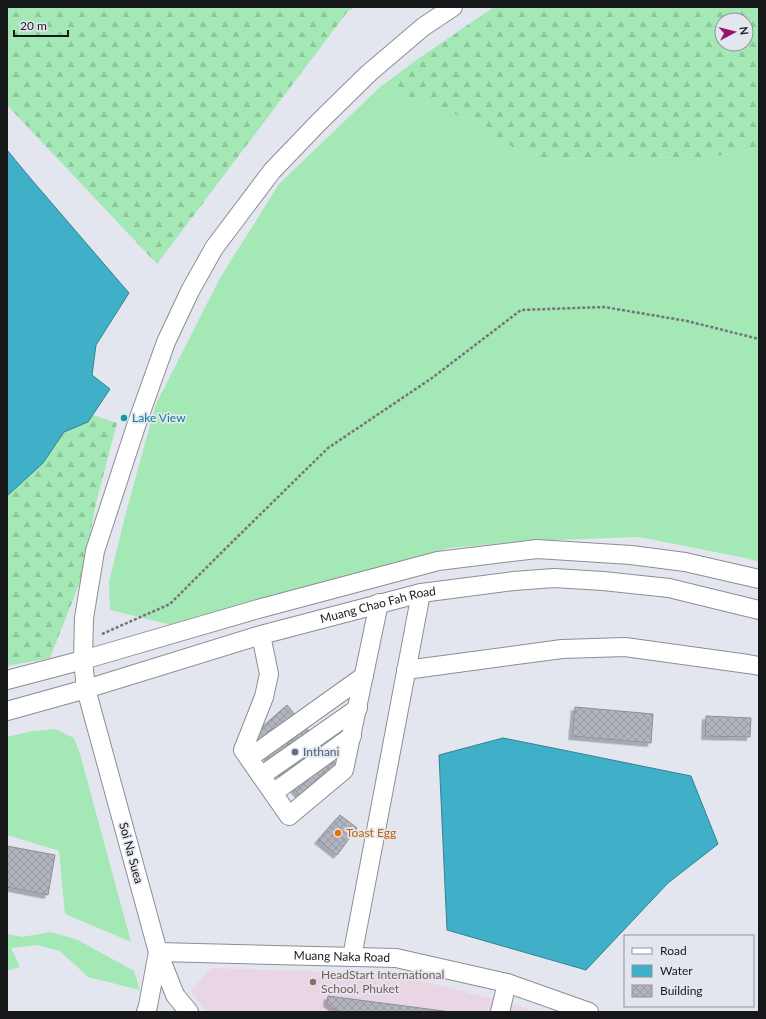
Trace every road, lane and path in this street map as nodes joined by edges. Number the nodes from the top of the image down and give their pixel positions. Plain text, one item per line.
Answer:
1 (453, 7) edge
2 (759, 339) edge
3 (759, 579) edge
4 (421, 593) junction
5 (379, 603) junction
6 (759, 610) edge
7 (261, 635) junction
8 (83, 642) junction
9 (83, 660) junction
10 (759, 666) edge
11 (406, 670) junction
12 (364, 676) junction
13 (7, 680) edge
14 (86, 689) junction
15 (358, 708) junction
16 (7, 711) edge
17 (352, 736) junction
18 (249, 758) junction
19 (261, 776) junction
20 (273, 793) junction
21 (158, 952) junction
22 (352, 957) junction
23 (507, 983) junction
24 (146, 1012) edge
25 (188, 1012) edge
26 (500, 1012) edge
27 (589, 1012) edge

1 - 8 street, Soi Na Suea
2 - 8 path
3 - 9 street, Muang Chao Fah Road
4 - 5 street, Muang Chao Fah Road
4 - 6 street, Muang Chao Fah Road
4 - 11 street
5 - 7 street, Muang Chao Fah Road
5 - 12 street
7 - 14 street, Muang Chao Fah Road
7 - 18 street
8 - 9 street, Soi Na Suea
9 - 13 street, Muang Chao Fah Road
9 - 14 street, Soi Na Suea
10 - 11 street
11 - 22 street
12 - 15 street
12 - 18 street
14 - 16 street, Muang Chao Fah Road
14 - 21 street, Soi Na Suea
15 - 17 street
15 - 19 street
17 - 20 street
17 - 20 street
18 - 19 street
19 - 20 street
21 - 22 street, Muang Naka Road
21 - 24 street
21 - 25 street, Soi Na Suea
22 - 23 street, Muang Naka Road
23 - 26 street
23 - 27 street, Muang Naka Road

